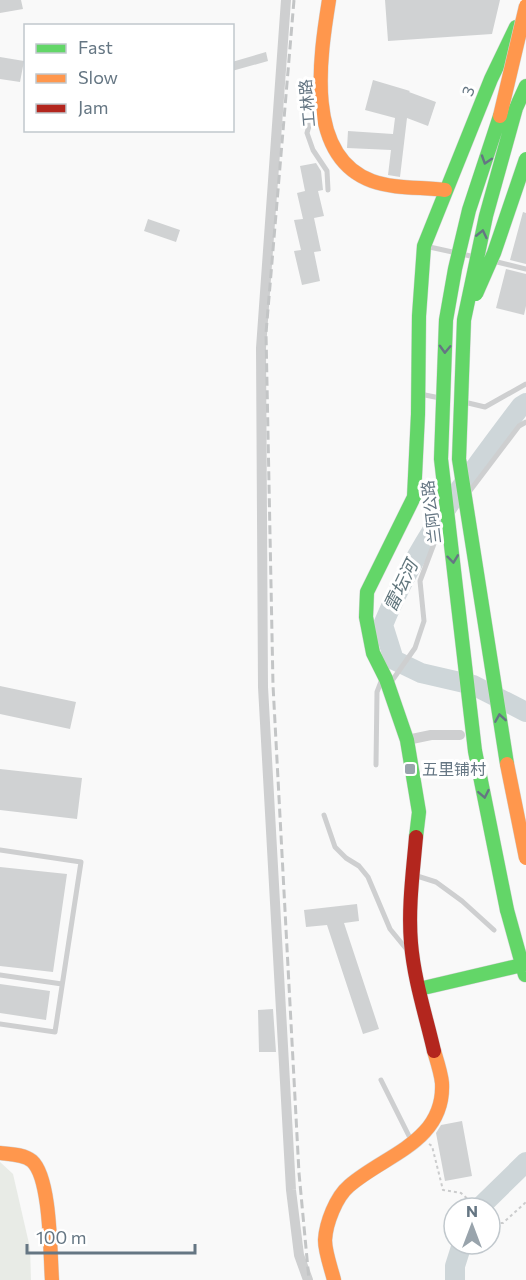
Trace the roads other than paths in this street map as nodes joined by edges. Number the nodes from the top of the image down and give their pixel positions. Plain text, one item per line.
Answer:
1 (286, 0) edge
2 (328, 0) edge
3 (526, 6) edge
4 (526, 48) edge
5 (526, 86) edge
6 (322, 100) junction
7 (510, 106) junction
8 (526, 159) edge
9 (328, 190) dead end
10 (445, 190) junction
11 (424, 246) junction
12 (526, 269) edge
13 (464, 320) junction
14 (526, 384) edge
15 (418, 393) junction
16 (526, 422) edge
17 (460, 504) dead end
18 (453, 514) dead end
19 (386, 680) junction
20 (460, 735) dead end
21 (406, 740) junction
22 (376, 765) dead end
23 (324, 814) dead end
24 (0, 850) edge
25 (526, 858) edge
26 (413, 875) junction
27 (494, 930) dead end
28 (413, 957) junction
29 (525, 969) edge
30 (0, 975) edge
31 (62, 984) junction
32 (419, 989) junction
33 (0, 1024) edge
34 (381, 1080) dead end
35 (416, 1140) junction
36 (0, 1153) edge
37 (52, 1280) edge
38 (308, 1280) edge
39 (334, 1280) edge

1 - 38 street
2 - 6 main road, 工林路
3 - 7 main road, bridge
3 - 10 main road, 3
4 - 7 main road, 兰阿公路, bridge
5 - 7 main road, 兰阿公路
6 - 9 lane
6 - 10 main road, 工林路
13 -> 7 main road, 兰阿公路, bridge
7 -> 29 main road, 兰阿公路, bridge
8 - 13 main road, bridge
10 - 11 main road, 3
11 - 12 lane
11 - 15 main road, 3
25 -> 13 main road, 兰阿公路, bridge
14 - 15 lane
15 - 19 main road, 3
16 - 17 lane
18 - 19 lane
19 - 21 main road, 3
19 - 22 lane
20 - 21 street
21 - 26 main road, 3
23 - 28 lane
24 - 31 lane
26 - 27 lane
26 - 28 main road, 3
28 - 32 main road, 3
29 - 32 main road
30 - 31 lane
31 - 33 lane
32 - 35 main road, 3
34 - 35 lane
35 - 39 main road
36 - 37 main road

